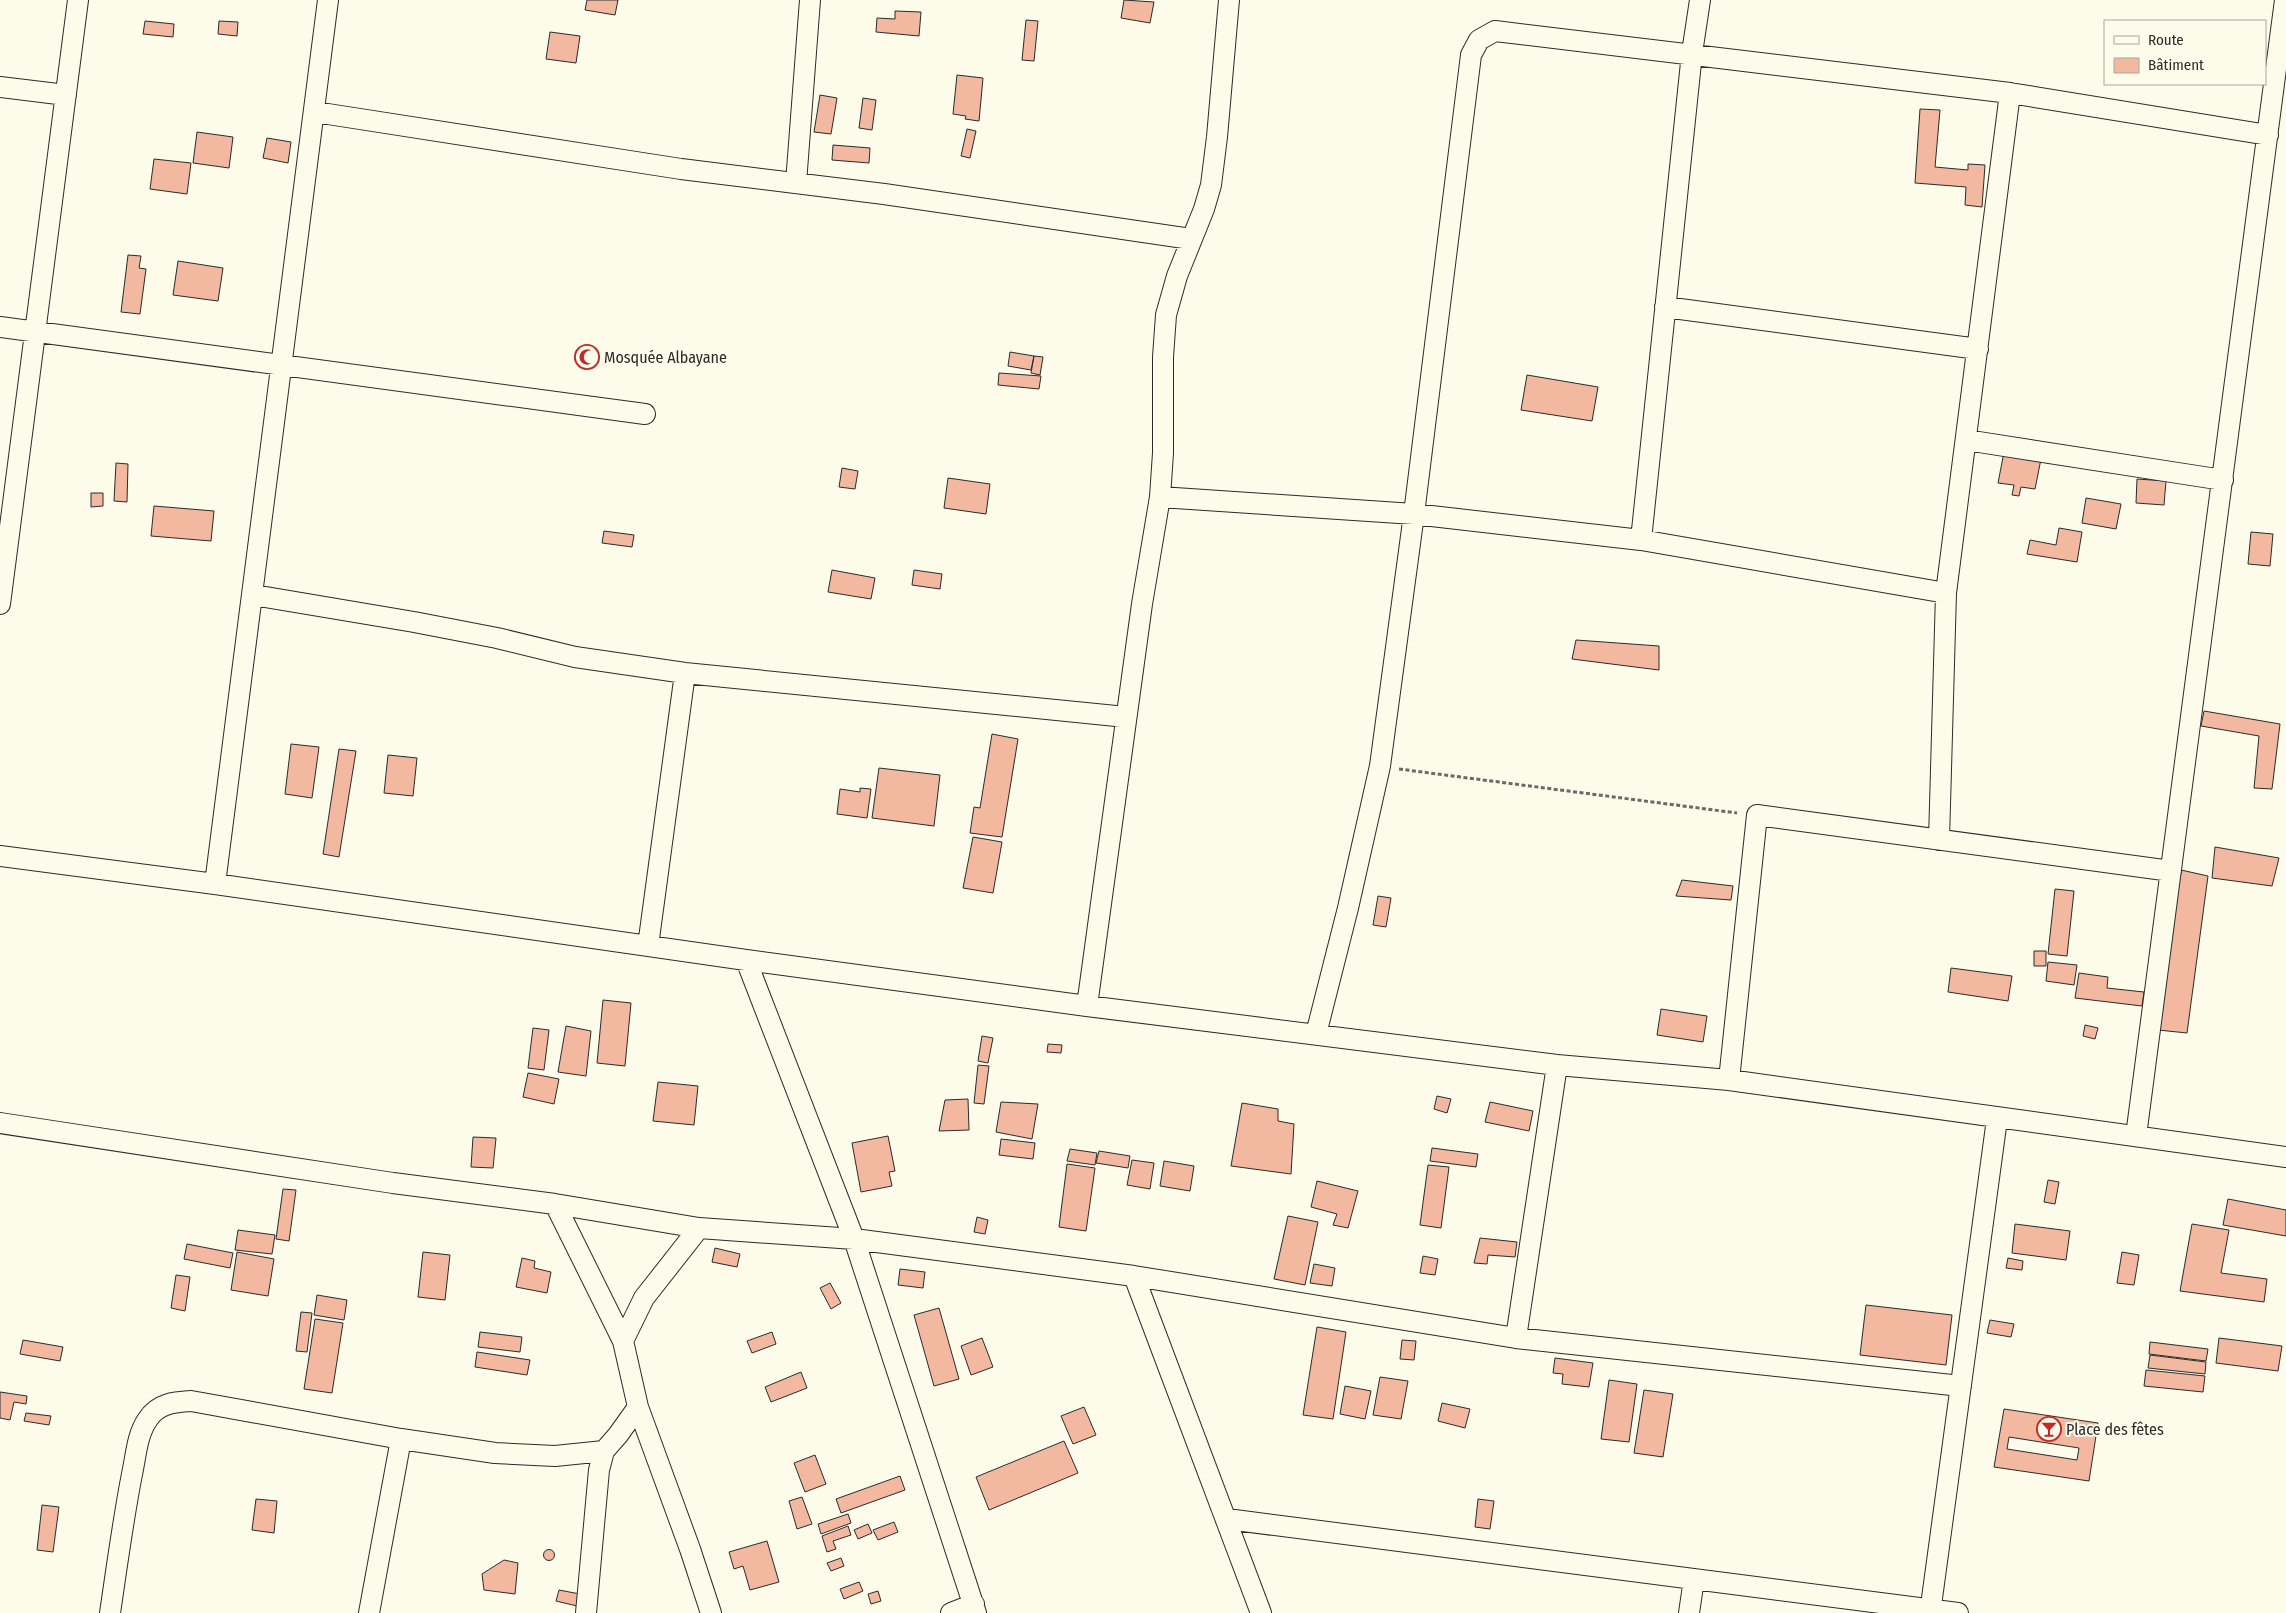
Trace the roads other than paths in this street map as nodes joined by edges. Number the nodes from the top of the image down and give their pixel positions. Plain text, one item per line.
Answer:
1 (78, 0) edge
2 (328, 0) edge
3 (810, 0) edge
4 (1229, 0) edge
5 (1700, 0) edge
6 (2285, 0) edge
7 (1692, 53) junction
8 (0, 87) edge
9 (2010, 93) junction
10 (66, 95) junction
11 (315, 112) junction
12 (2268, 135) junction
13 (796, 183) junction
14 (1191, 239) junction
15 (1665, 307) junction
16 (0, 327) edge
17 (35, 332) junction
18 (1978, 350) junction
19 (282, 365) junction
20 (645, 414) dead end
21 (1966, 440) junction
22 (2223, 480) junction
23 (1160, 498) junction
24 (1414, 514) junction
25 (1641, 540) junction
26 (1946, 593) junction
27 (254, 595) junction
28 (0, 599) edge
29 (685, 673) junction
30 (1126, 717) junction
31 (1940, 840) junction
32 (0, 856) edge
33 (2171, 871) junction
34 (216, 884) junction
35 (648, 946) junction
36 (746, 960) junction
37 (1087, 1006) junction
38 (1316, 1034) junction
39 (1557, 1065) junction
40 (1730, 1080) junction
41 (1997, 1119) junction
42 (0, 1123) edge
43 (2136, 1136) junction
44 (2286, 1157) edge
45 (554, 1204) junction
46 (699, 1228) junction
47 (854, 1239) junction
48 (1134, 1276) junction
49 (1516, 1338) junction
50 (623, 1341) junction
51 (1961, 1386) junction
52 (638, 1407) junction
53 (401, 1439) junction
54 (604, 1451) junction
55 (1227, 1519) junction
56 (1694, 1579) junction
57 (975, 1609) edge
58 (1930, 1611) edge
59 (110, 1613) edge
60 (369, 1613) edge
61 (586, 1613) edge
62 (711, 1613) edge
63 (952, 1613) edge
64 (1261, 1613) edge
65 (1689, 1613) edge
66 (1958, 1613) edge

1 - 10 street
2 - 11 street
3 - 13 street
4 - 14 street
5 - 7 street
6 - 12 street
7 - 9 street
7 - 15 street
7 - 24 street
8 - 10 street
9 - 12 street
9 - 18 street
10 - 17 street
11 - 13 street
11 - 19 street
12 - 22 street
13 - 14 street
14 - 23 street
15 - 18 street
15 - 25 street
16 - 17 street
17 - 19 street
17 - 28 street
18 - 21 street
19 - 20 street
19 - 27 street
21 - 22 street
21 - 26 street
22 - 33 street
23 - 24 street
23 - 30 street
24 - 25 street
24 - 38 street
25 - 26 street
26 - 31 street
27 - 29 street
27 - 34 street
29 - 30 street
29 - 35 street
30 - 37 street
31 - 33 street
31 - 40 street
32 - 34 street
33 - 43 street
34 - 35 street
35 - 36 street
36 - 37 street
36 - 47 street
37 - 38 street
38 - 39 street
39 - 40 street
39 - 49 street
40 - 41 street
41 - 43 street
41 - 51 street
42 - 45 street
43 - 44 street
45 - 46 street
45 - 50 street
46 - 47 street
46 - 50 street
47 - 48 street
47 - 57 street
48 - 49 street
48 - 55 street
49 - 51 street
50 - 52 street
51 - 58 street
52 - 54 street
52 - 62 street
53 - 54 street
53 - 59 street
53 - 60 street
54 - 61 street
55 - 56 street
55 - 64 street
56 - 58 street
56 - 65 street
57 - 63 street
58 - 66 street

